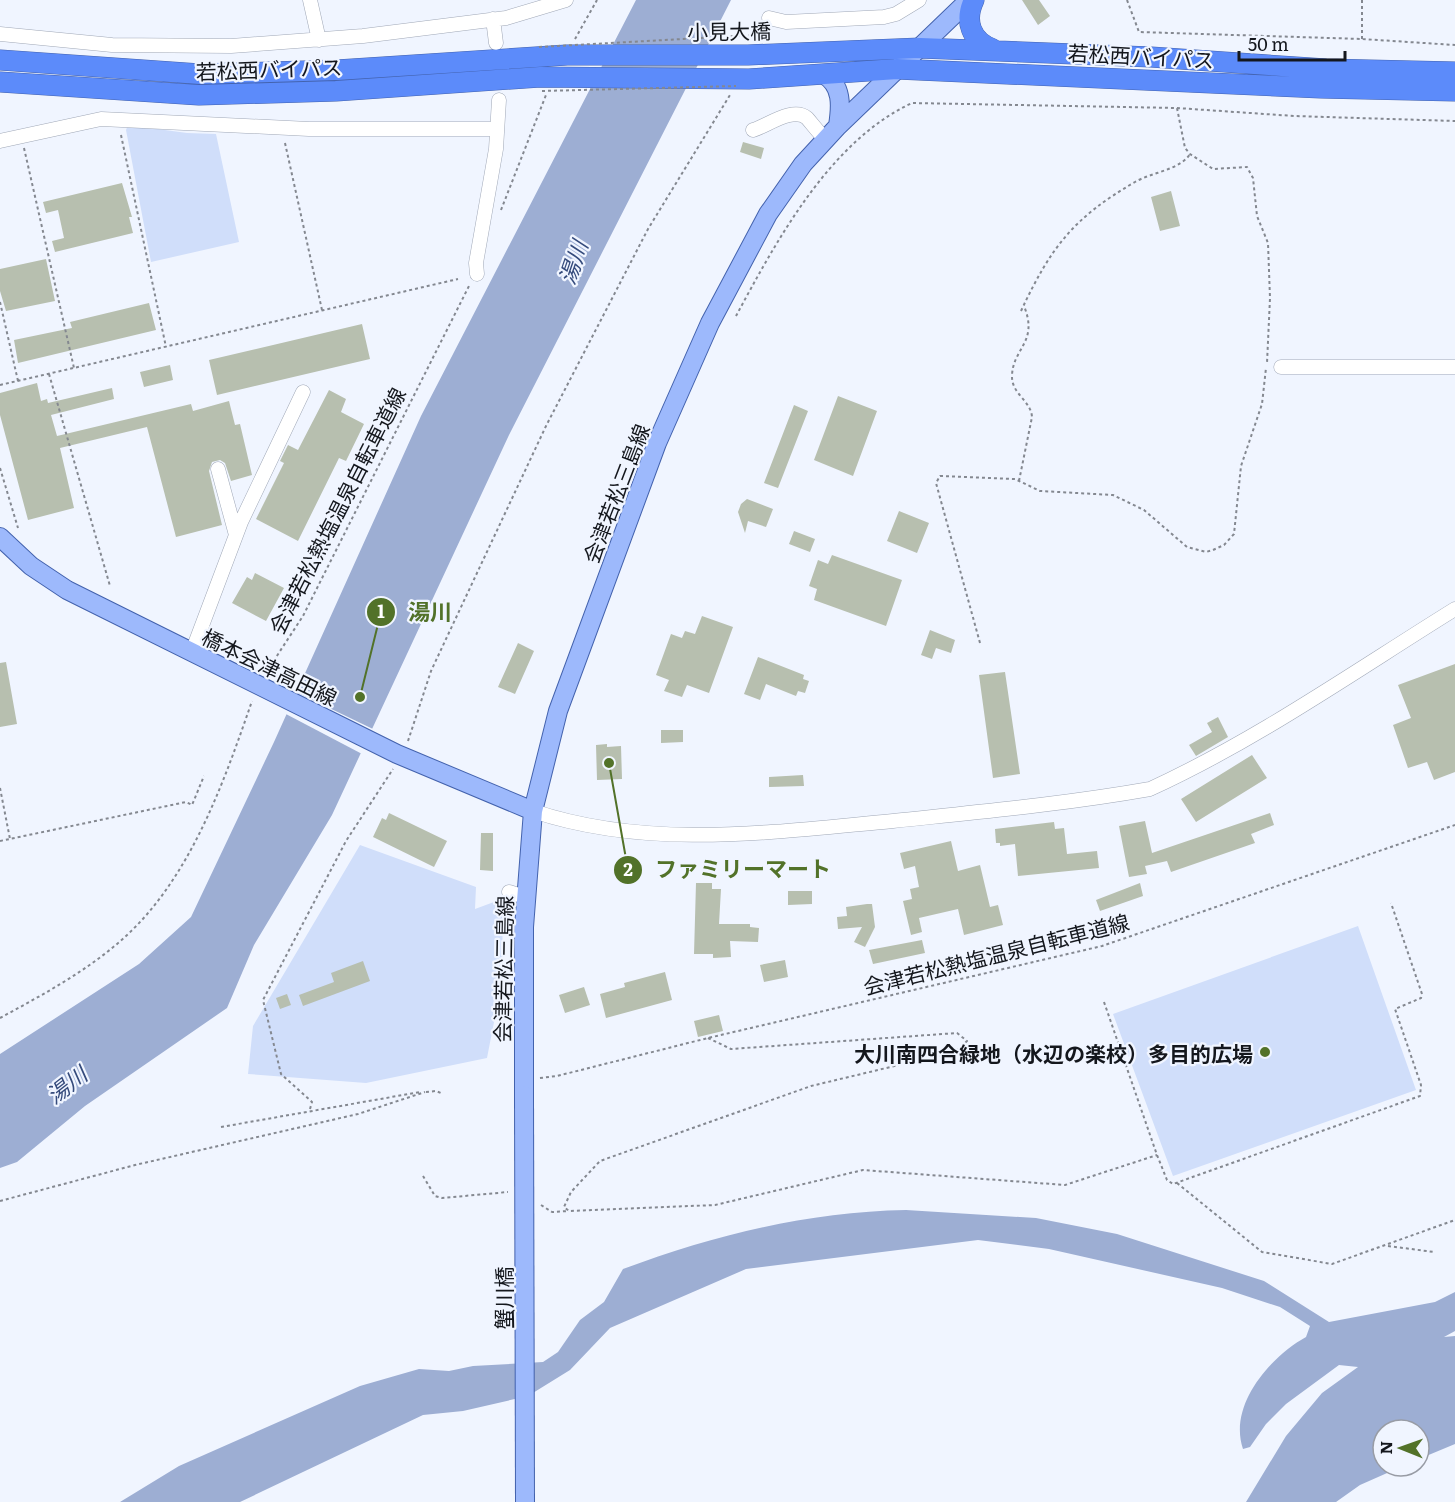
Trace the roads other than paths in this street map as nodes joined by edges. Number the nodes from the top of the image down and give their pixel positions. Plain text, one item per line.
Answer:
1 (310, 0) edge
2 (566, 0) edge
3 (919, 0) edge
4 (969, 0) edge
5 (974, 0) edge
6 (769, 18) dead end
7 (492, 19) junction
8 (0, 34) edge
9 (319, 40) junction
10 (496, 43) dead end
11 (920, 48) junction
12 (993, 49) junction
13 (539, 51) joint
14 (0, 60) edge
15 (897, 69) junction
16 (1455, 72) edge
17 (823, 74) junction
18 (0, 82) edge
19 (1455, 92) edge
20 (499, 100) dead end
21 (838, 126) junction
22 (497, 129) junction
23 (753, 130) dead end
24 (826, 140) junction
25 (0, 141) edge
26 (477, 274) road end
27 (1281, 367) dead end
28 (1455, 367) edge
29 (303, 393) dead end
30 (218, 469) dead end
31 (236, 535) junction
32 (0, 537) edge
33 (1455, 609) edge
34 (192, 652) junction
35 (533, 811) junction
36 (524, 1095) joint
37 (525, 1502) edge

1 - 9 street
2 - 7 street
3 - 6 street
4 - 11 main road, 会津若松三島線
5 - 12 highway
7 - 9 street
7 - 10 street
8 - 9 street
11 - 12 highway, 若松西バイパス
11 - 13 highway, 小見大橋
11 - 15 main road, 会津若松三島線
12 - 16 highway, 若松西バイパス
13 - 14 highway, 若松西バイパス
15 - 17 highway
15 - 19 highway, 若松西バイパス
15 - 21 main road, 会津若松三島線
17 - 18 highway, 若松西バイパス
17 - 21 main road
20 - 22 street
21 - 24 main road, 会津若松三島線
22 - 25 street
22 - 26 street
23 - 24 street
24 - 35 main road, 会津若松三島線
27 - 28 street
29 - 31 street
30 - 31 street
31 - 34 street
32 - 34 main road, 橋本会津高田線
33 - 35 street
34 - 35 main road, 橋本会津高田線
35 - 36 main road, 会津若松三島線
36 - 37 main road, 蟹川橋, bridge

